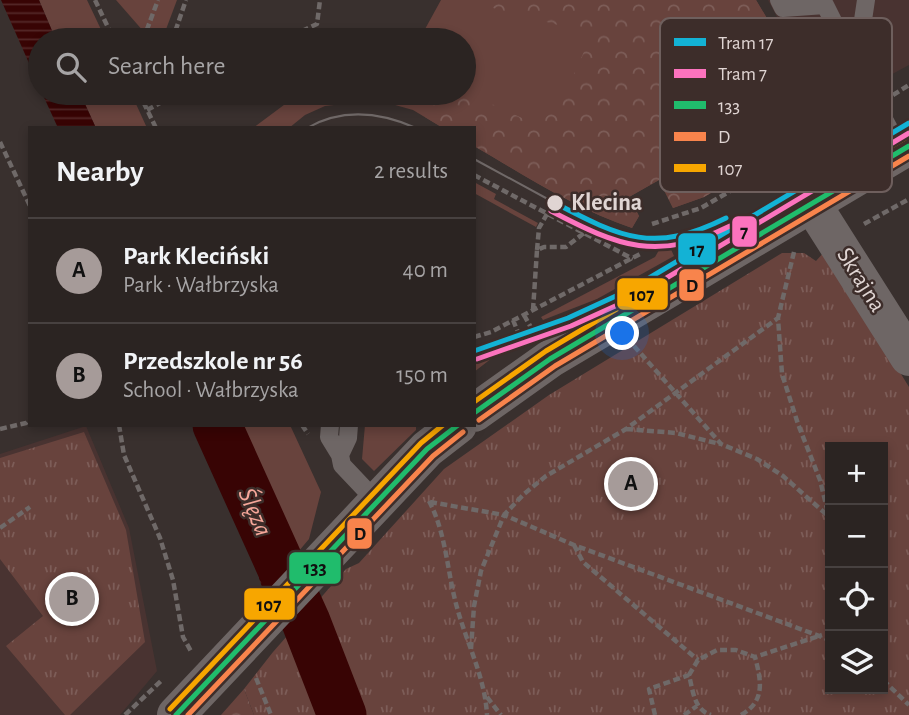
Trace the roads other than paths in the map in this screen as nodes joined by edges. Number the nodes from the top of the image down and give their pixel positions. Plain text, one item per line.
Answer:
1 (779, 0) edge
2 (866, 0) edge
3 (832, 18) edge
4 (863, 18) edge
5 (892, 130) edge
6 (905, 149) edge
7 (832, 192) edge
8 (812, 204) junction
9 (909, 357) edge
10 (476, 412) edge
11 (330, 427) edge
12 (349, 427) edge
13 (455, 427) edge
14 (340, 455) junction
15 (377, 502) junction
16 (176, 715) edge

1 - 3 lane
2 - 4 lane
5 - 6 lane
7 - 8 street
8 - 9 street, Skrajna
8 - 10 street
11 - 14 lane
12 - 14 lane
13 - 15 street
14 - 15 lane
15 - 16 street

